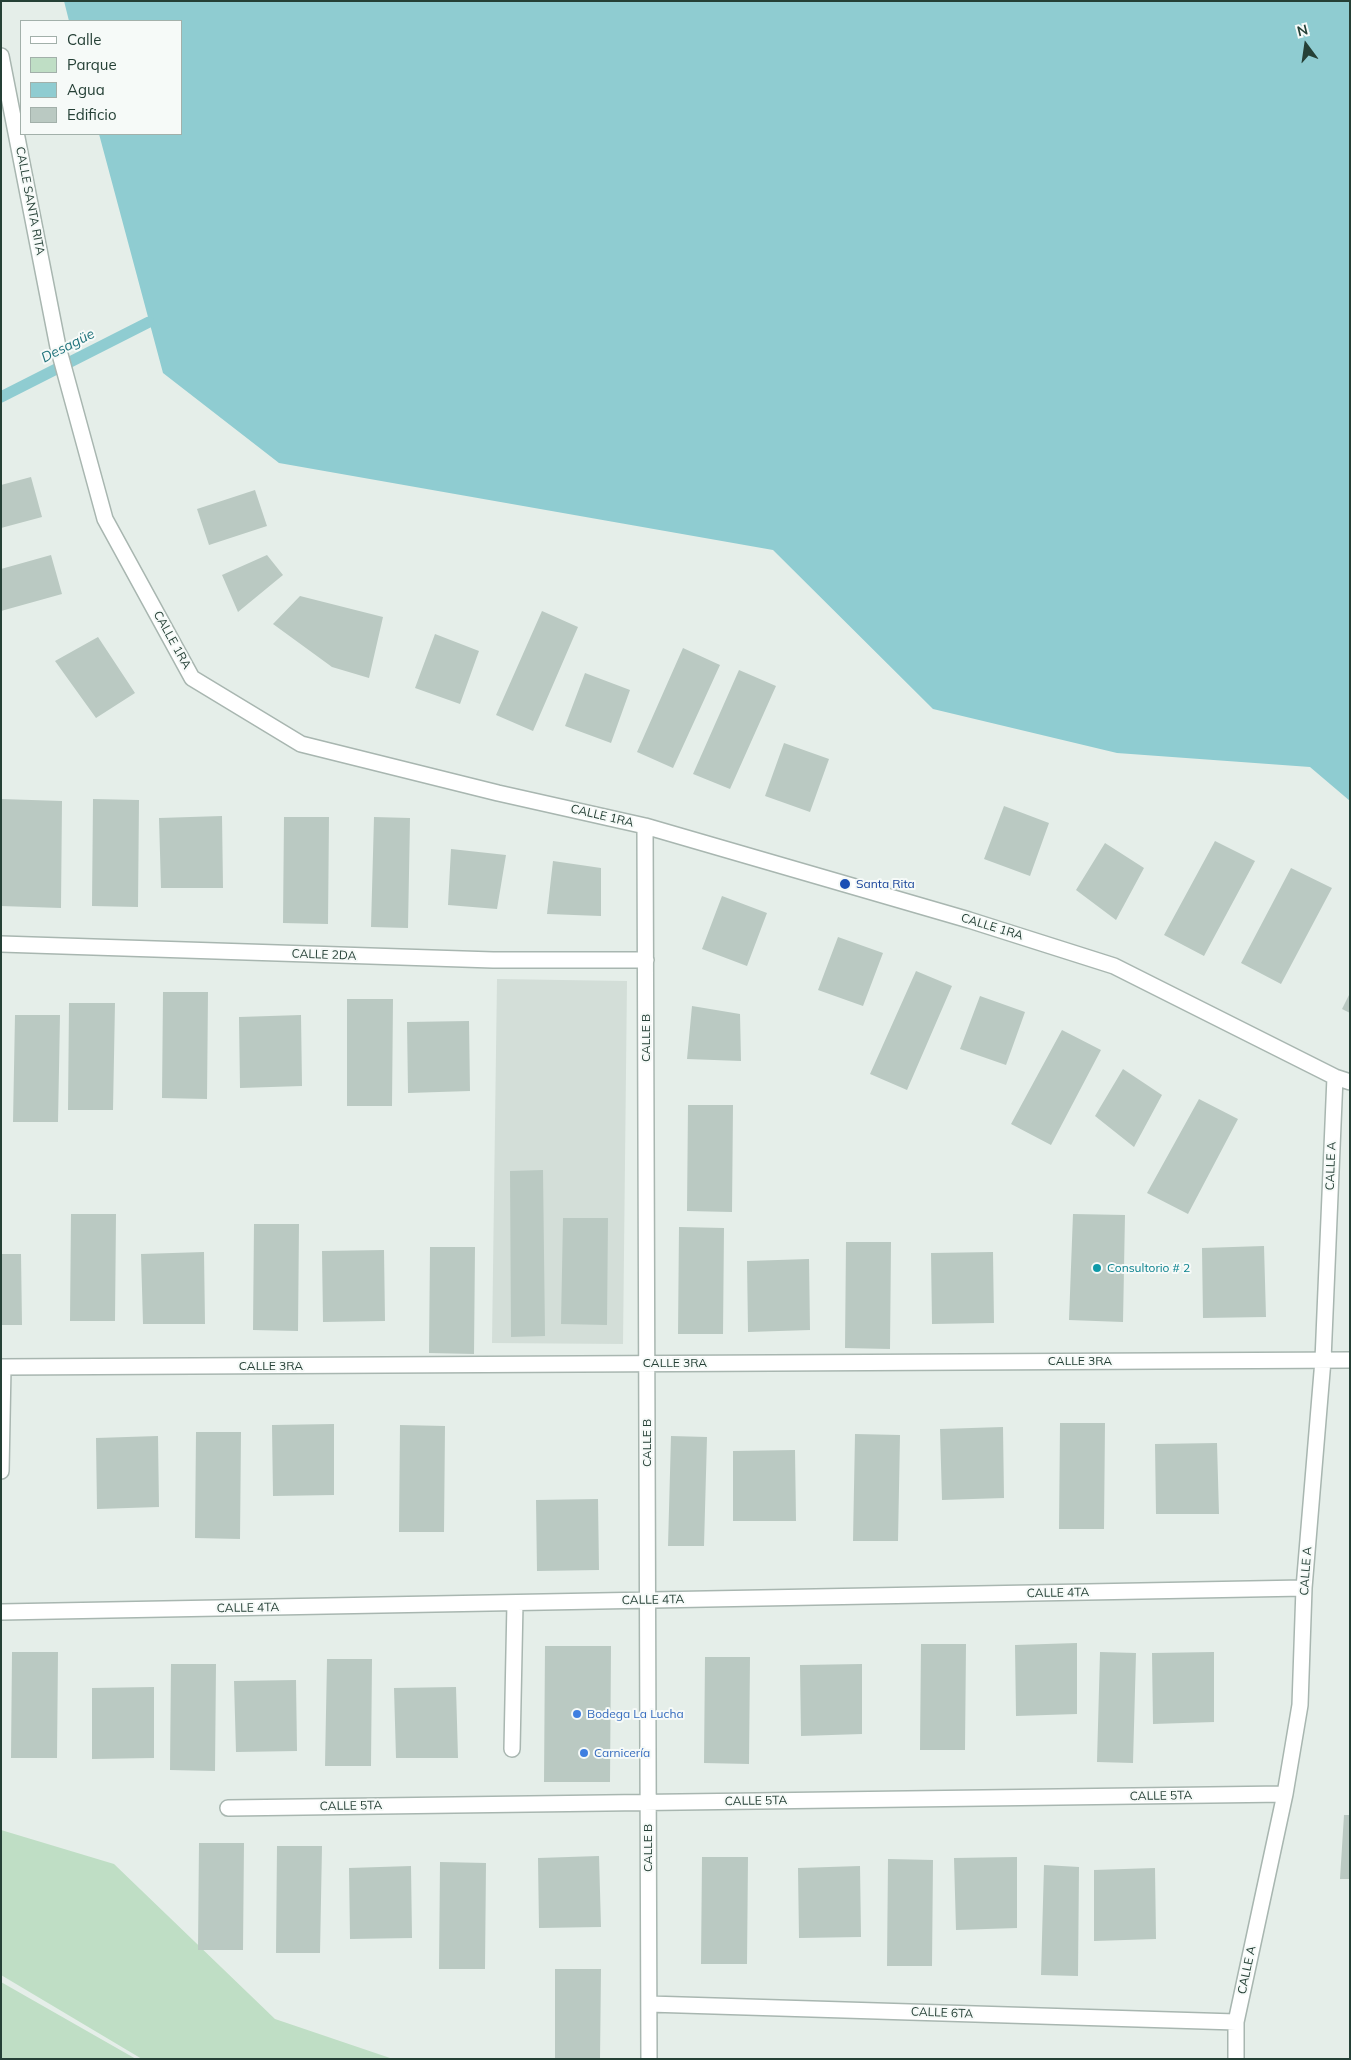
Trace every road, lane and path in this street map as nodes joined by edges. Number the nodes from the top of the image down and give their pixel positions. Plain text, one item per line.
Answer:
1 (1, 56) edge
2 (58, 347) joint
3 (646, 826) junction
4 (1, 944) edge
5 (646, 960) junction
6 (1335, 1077) junction
7 (1350, 1082) edge
8 (1323, 1360) junction
9 (1350, 1360) edge
10 (647, 1363) junction
11 (2, 1367) edge
12 (1, 1471) edge
13 (1304, 1588) junction
14 (648, 1600) junction
15 (516, 1602) junction
16 (1, 1612) edge
17 (512, 1750) dead end
18 (1285, 1794) junction
19 (648, 1802) junction
20 (228, 1808) dead end
21 (649, 2004) junction
22 (1236, 2022) junction
23 (649, 2059) edge
24 (1236, 2059) edge

1 - 2 street, CALLE SANTA RITA
2 - 3 street, CALLE 1RA
3 - 5 street, CALLE B
3 - 6 street, CALLE 1RA
4 - 5 street, CALLE 2DA
5 - 10 street, CALLE B
6 - 7 street, CALLE 1RA
6 - 8 street, CALLE A
8 - 9 street, CALLE 3RA
8 - 10 street, CALLE 3RA
8 - 13 street, CALLE A
10 - 11 street, CALLE 3RA
10 - 14 street, CALLE B
11 - 12 street
13 - 14 street, CALLE 4TA
13 - 18 street, CALLE A
14 - 15 street, CALLE 4TA
14 - 19 street, CALLE B
15 - 16 street, CALLE 4TA
15 - 17 street
18 - 19 street, CALLE 5TA
18 - 22 street, CALLE A
19 - 20 street, CALLE 5TA
19 - 21 street, CALLE B
21 - 22 street, CALLE 6TA
21 - 23 street, CALLE B
22 - 24 street, CALLE A

